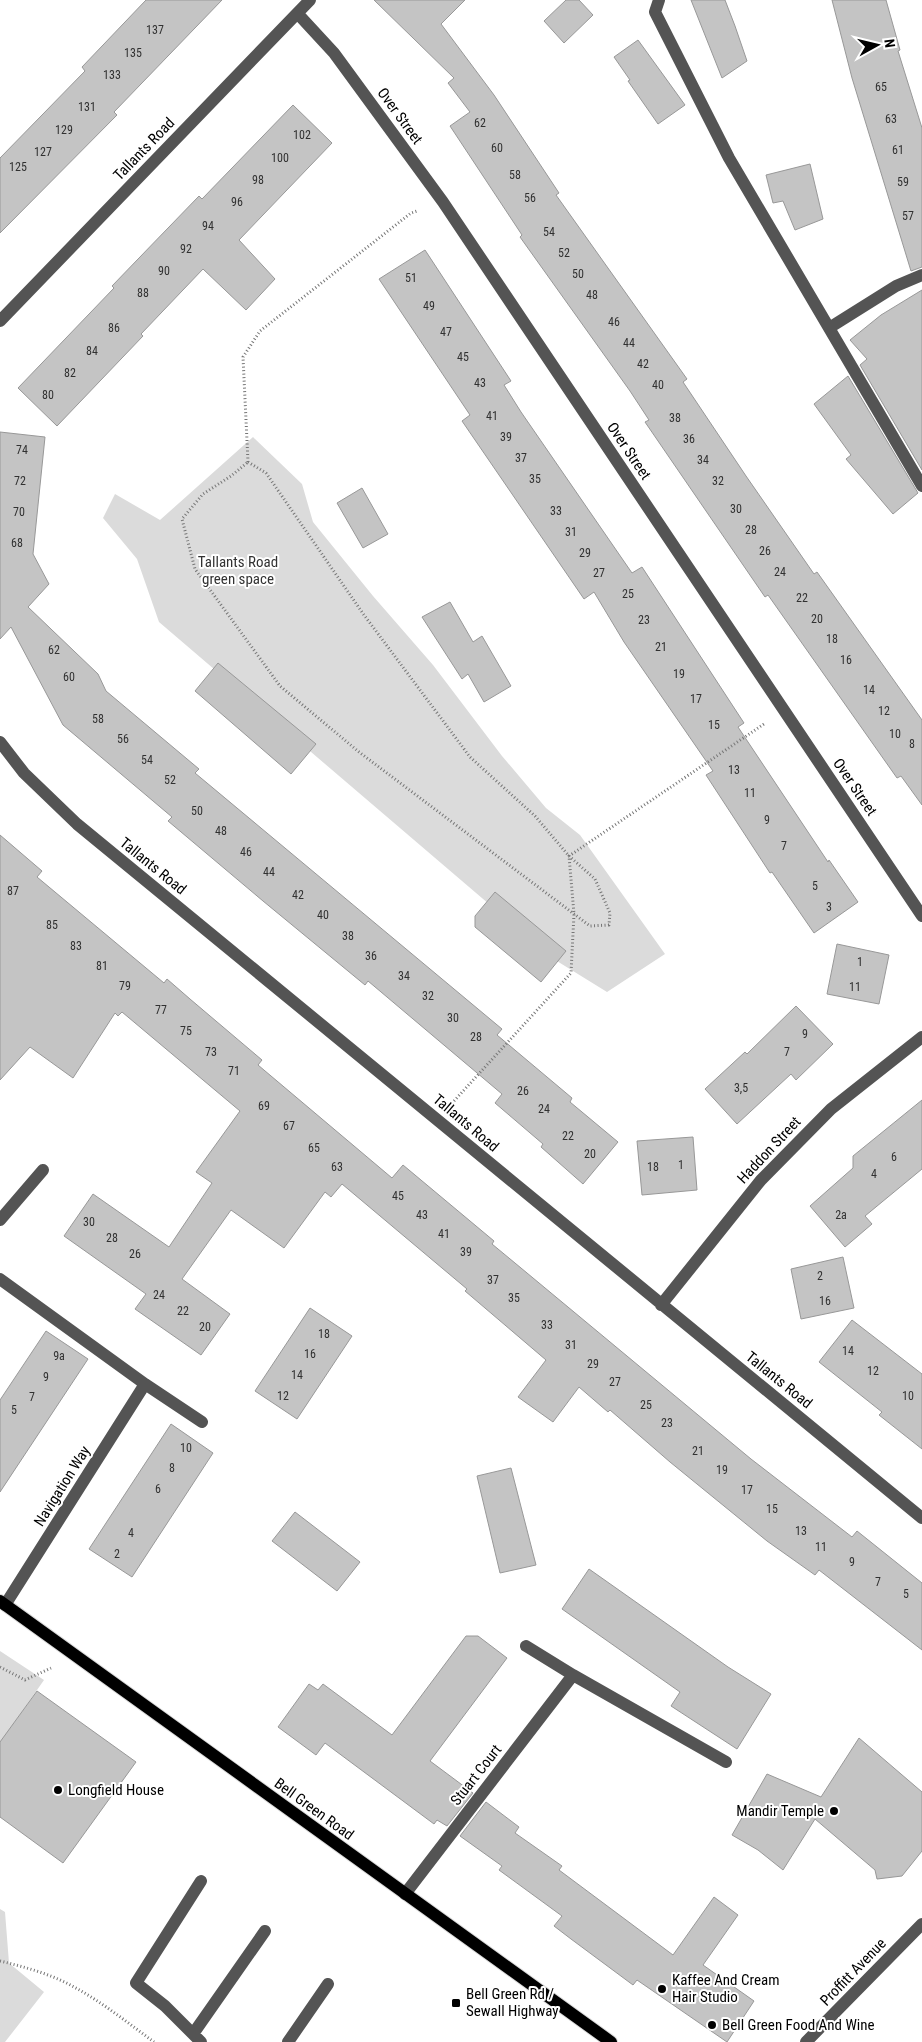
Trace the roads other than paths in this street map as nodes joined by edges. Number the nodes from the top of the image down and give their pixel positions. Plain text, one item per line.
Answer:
1 (310, 0) edge
2 (660, 0) edge
3 (298, 14) junction
4 (922, 275) edge
5 (0, 321) edge
6 (829, 328) junction
7 (922, 486) edge
8 (0, 742) edge
9 (922, 916) edge
10 (922, 1037) edge
11 (43, 1170) dead end
12 (0, 1220) edge
13 (0, 1279) edge
14 (661, 1306) junction
15 (145, 1384) junction
16 (202, 1422) dead end
17 (922, 1518) edge
18 (3, 1603) edge
19 (526, 1646) dead end
20 (573, 1676) junction
21 (726, 1762) dead end
22 (201, 1881) dead end
23 (405, 1894) junction
24 (922, 1924) edge
25 (265, 1931) dead end
26 (328, 1984) dead end
27 (197, 2038) edge
28 (288, 2042) edge
29 (611, 2042) edge
30 (806, 2042) edge

1 - 3 street, Tallants Road
2 - 6 street
3 - 5 street, Tallants Road
3 - 9 street, Over Street
4 - 6 street
6 - 7 street
8 - 14 street, Tallants Road
10 - 14 street, Haddon Street
11 - 12 street
13 - 15 street
14 - 17 street, Tallants Road
15 - 16 street
15 - 18 street, Navigation Way
18 - 23 main road, Bell Green Road
19 - 20 street
20 - 21 street
20 - 23 street, Stuart Court
22 - 27 street
23 - 29 main road, Bell Green Road
24 - 30 street, Proffitt Avenue
25 - 27 street
26 - 28 street

